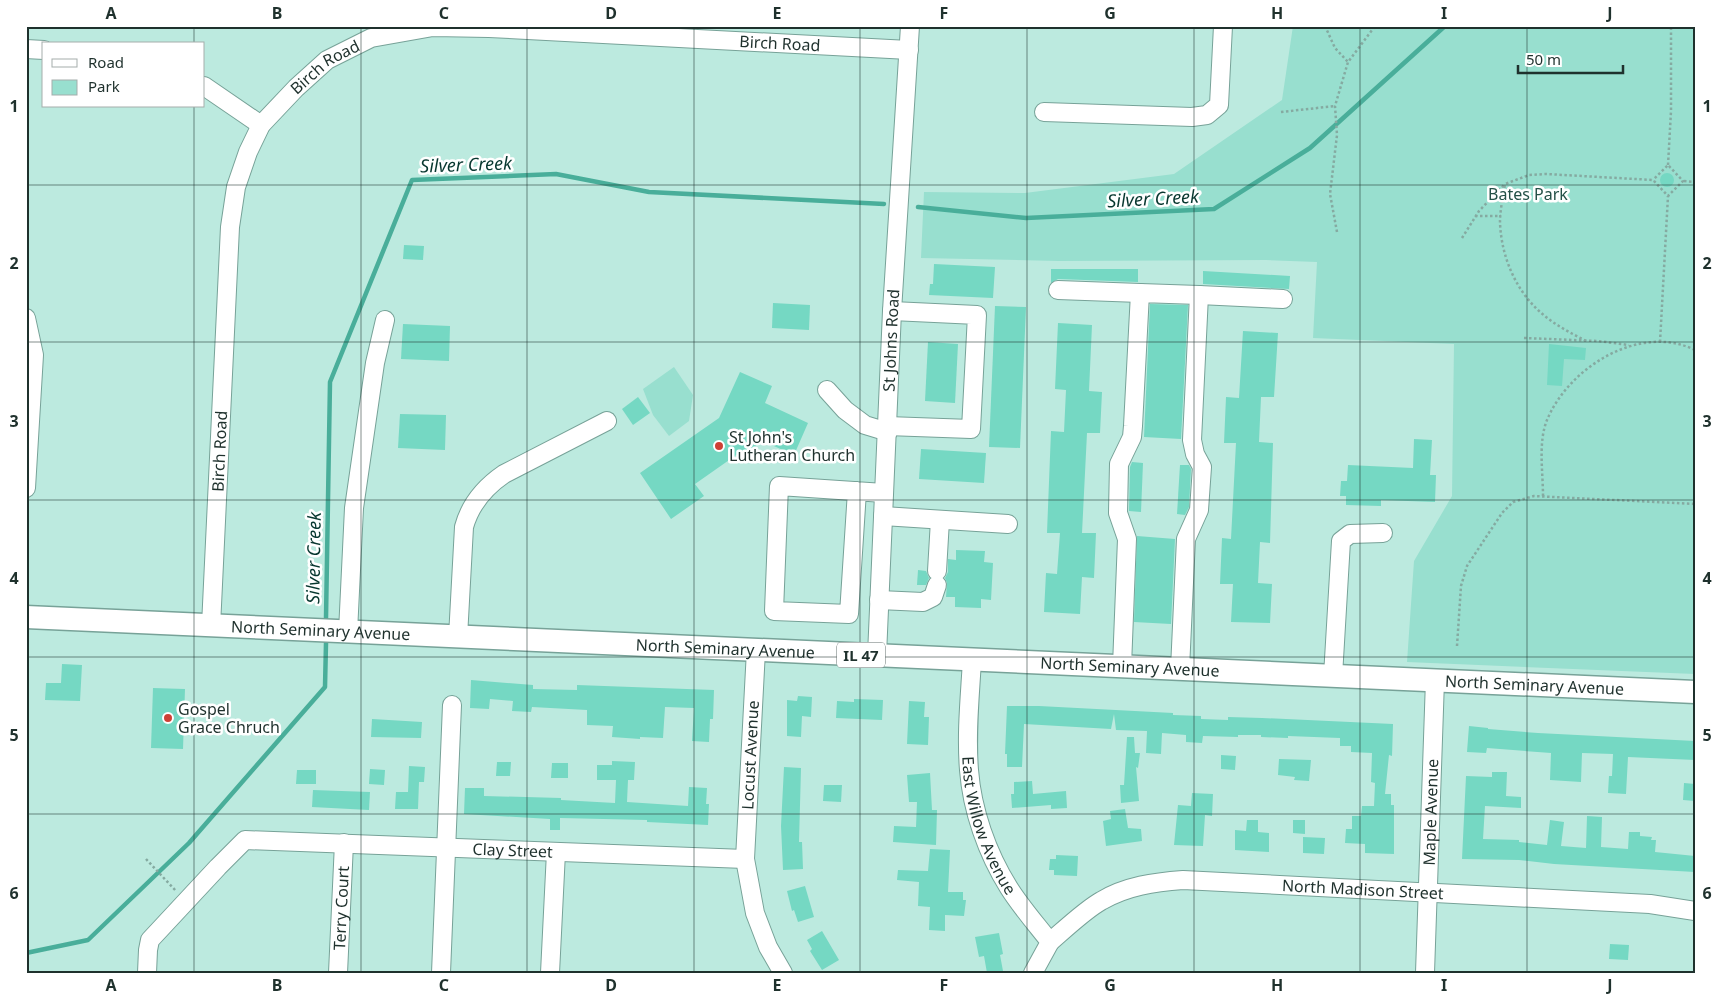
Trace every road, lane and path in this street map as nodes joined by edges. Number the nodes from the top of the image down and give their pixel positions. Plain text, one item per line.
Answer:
1 (910, 26) edge
2 (1222, 26) edge
3 (1325, 26) edge
4 (1375, 26) edge
5 (1671, 26) edge
6 (621, 30) edge
7 (371, 32) edge
8 (26, 49) edge
9 (42, 50) edge
10 (909, 50) junction
11 (1348, 62) junction
12 (205, 87) edge
13 (1335, 106) junction
14 (1044, 112) dead end
15 (1281, 112) dead end
16 (261, 125) junction
17 (1668, 165) junction
18 (1653, 180) junction
19 (1683, 181) junction
20 (1695, 182) edge
21 (1505, 184) junction
22 (1668, 196) junction
23 (1475, 216) junction
24 (1501, 216) junction
25 (1337, 232) dead end
26 (1462, 238) dead end
27 (1058, 290) dead end
28 (1140, 293) junction
29 (1198, 295) junction
30 (1283, 299) dead end
31 (892, 311) junction
32 (26, 318) edge
33 (385, 320) dead end
34 (1524, 338) dead end
35 (29, 340) edge
36 (1586, 341) junction
37 (1660, 342) junction
38 (1630, 345) junction
39 (1695, 350) edge
40 (827, 390) dead end
41 (607, 421) dead end
42 (887, 429) junction
43 (26, 488) edge
44 (856, 491) junction
45 (884, 493) junction
46 (1543, 496) junction
47 (1695, 504) edge
48 (883, 516) junction
49 (940, 520) junction
50 (1008, 524) dead end
51 (1383, 533) dead end
52 (851, 593) junction
53 (879, 598) junction
54 (26, 617) edge
55 (211, 626) junction
56 (348, 632) junction
57 (458, 637) junction
58 (1457, 646) dead end
59 (756, 650) junction
60 (877, 655) junction
61 (972, 660) junction
62 (1122, 666) junction
63 (1180, 669) junction
64 (1333, 676) junction
65 (1435, 680) junction
66 (1695, 692) edge
67 (452, 705) dead end
68 (344, 843) junction
69 (447, 847) junction
70 (556, 852) junction
71 (146, 859) dead end
72 (745, 859) junction
73 (1429, 892) junction
74 (186, 901) junction
75 (1695, 911) edge
76 (1050, 942) junction
77 (147, 973) edge
78 (338, 973) edge
79 (441, 973) edge
80 (550, 973) edge
81 (783, 973) edge
82 (1033, 973) edge
83 (1425, 973) edge

1 - 10 street, St Johns Road
2 - 14 street
3 - 11 path
4 - 11 path
5 - 17 path
6 - 7 street, Birch Road
6 - 10 street, Birch Road
7 - 16 street, Birch Road
8 - 9 street
10 - 31 street, St Johns Road
11 - 13 path
12 - 16 street
13 - 15 path
13 - 25 path
16 - 55 street, Birch Road
17 - 18 path
17 - 19 path
18 - 21 path
18 - 22 path
19 - 20 path
19 - 22 path
21 - 23 path
21 - 24 path
22 - 37 path
23 - 24 path
23 - 26 path
24 - 36 path
27 - 28 street
28 - 29 street
28 - 62 street
29 - 30 street
29 - 63 street
31 - 42 street, St Johns Road
31 - 42 street
32 - 35 street
33 - 56 street
34 - 36 path
35 - 43 street
36 - 38 path
37 - 38 path
37 - 39 path
38 - 46 path
40 - 42 street
41 - 57 street
42 - 45 street, St Johns Road
44 - 45 street
44 - 52 street
44 - 52 street
45 - 48 street, St Johns Road
46 - 47 path
46 - 58 path
48 - 49 street
48 - 53 street, St Johns Road
49 - 50 street
49 - 53 street
51 - 64 street
52 - 53 street
53 - 60 street, St Johns Road
54 - 55 main road, North Seminary Avenue / IL 47
55 - 56 main road, North Seminary Avenue / IL 47
56 - 57 main road, North Seminary Avenue / IL 47
57 - 59 main road, North Seminary Avenue / IL 47
59 - 60 main road, North Seminary Avenue / IL 47
59 - 72 street, Locust Avenue
60 - 61 main road, North Seminary Avenue / IL 47
61 - 62 main road, North Seminary Avenue / IL 47
61 - 76 street, East Willow Avenue
62 - 63 main road, North Seminary Avenue / IL 47
63 - 64 main road, North Seminary Avenue / IL 47
64 - 65 main road, North Seminary Avenue / IL 47
65 - 66 main road, North Seminary Avenue / IL 47
65 - 73 street, Maple Avenue
67 - 69 street
68 - 69 street, Clay Street
68 - 74 street, Clay Street
68 - 78 street, Terry Court
69 - 70 street, Clay Street
69 - 79 street
70 - 72 street, Clay Street
70 - 80 street
71 - 74 path
72 - 81 street
73 - 75 street, North Madison Street
73 - 76 street, North Madison Street
73 - 83 street, Maple Avenue
74 - 77 street, Clay Street
76 - 82 street

